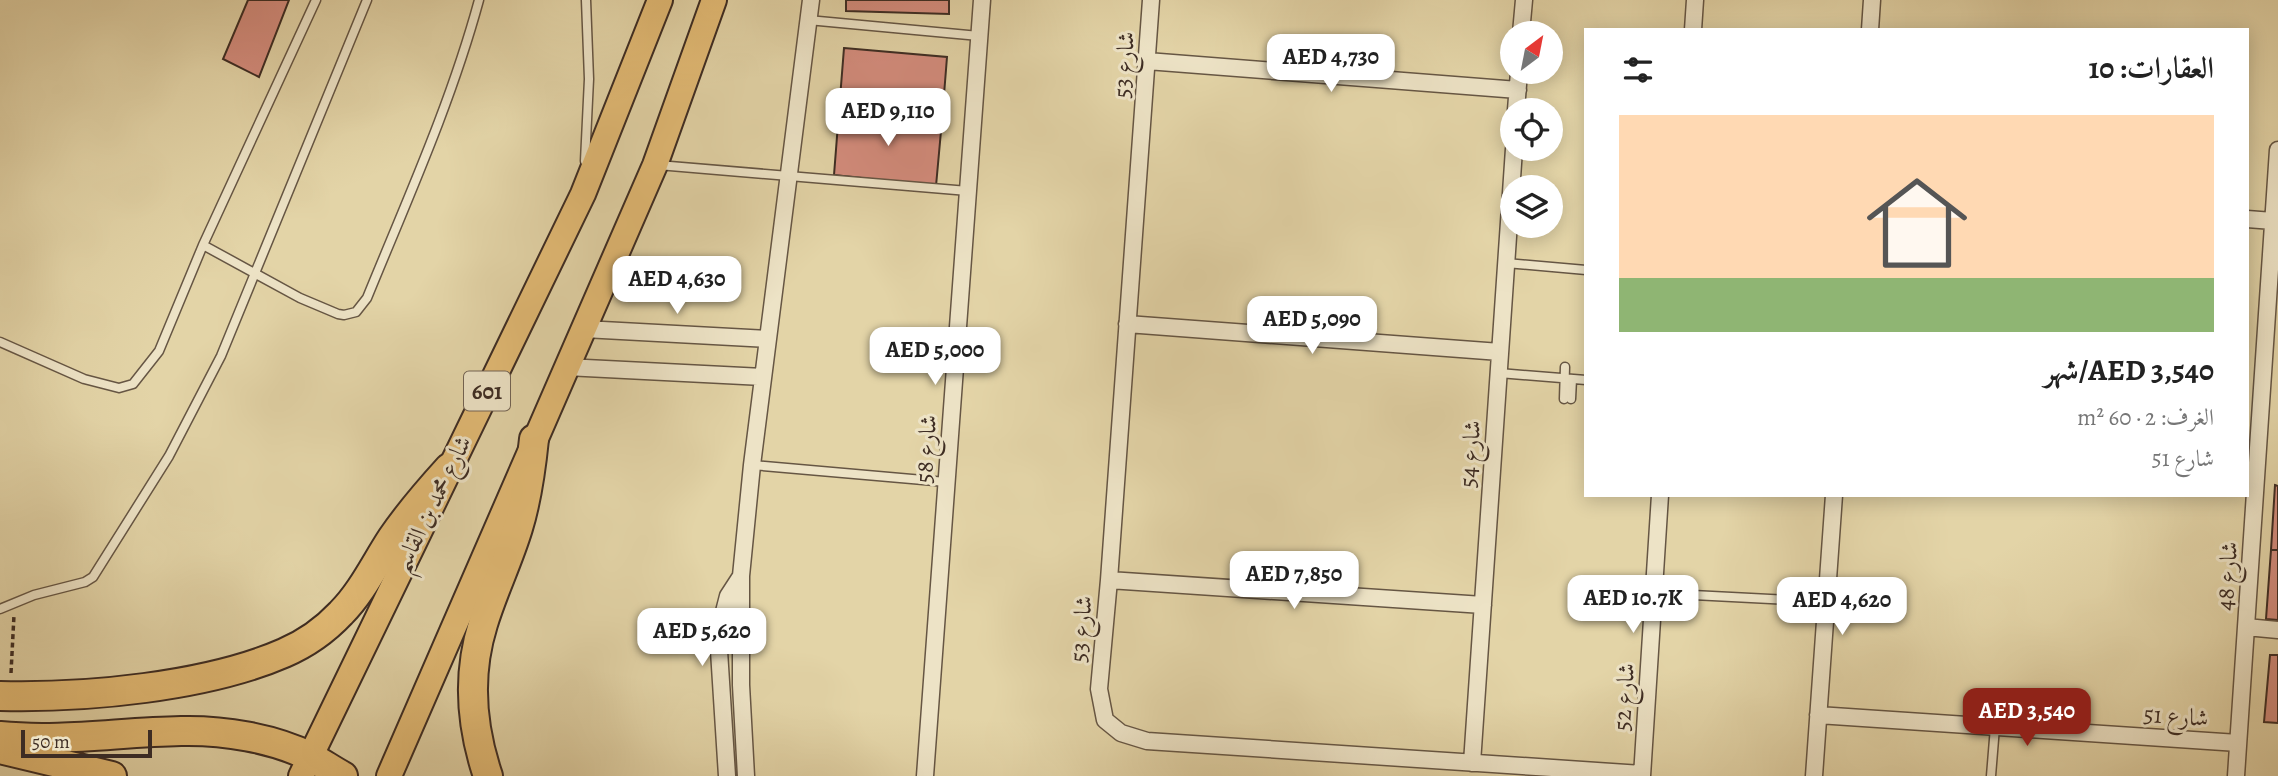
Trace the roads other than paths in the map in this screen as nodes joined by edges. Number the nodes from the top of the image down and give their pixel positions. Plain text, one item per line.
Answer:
1 (316, 0) edge
2 (367, 0) edge
3 (479, 0) edge
4 (586, 0) edge
5 (660, 0) edge
6 (714, 0) edge
7 (811, 0) edge
8 (982, 0) edge
9 (1151, 0) edge
10 (1524, 0) edge
11 (1695, 0) edge
12 (1872, 0) edge
13 (807, 20) junction
14 (1522, 21) edge
15 (1693, 28) edge
16 (1870, 28) edge
17 (979, 36) junction
18 (1147, 61) junction
19 (1518, 84) edge
20 (1518, 90) junction
21 (1517, 98) edge
22 (2278, 150) edge
23 (1513, 161) edge
24 (654, 165) junction
25 (2277, 172) edge
26 (790, 175) junction
27 (968, 191) junction
28 (583, 194) junction
29 (2249, 219) edge
30 (2273, 221) junction
31 (203, 245) junction
32 (1506, 263) junction
33 (1584, 270) edge
34 (254, 274) junction
35 (1127, 324) junction
36 (583, 329) junction
37 (2272, 333) edge
38 (768, 339) junction
39 (0, 342) edge
40 (1500, 352) junction
41 (566, 367) junction
42 (1565, 367) dead end
43 (1499, 373) junction
44 (763, 377) junction
45 (1568, 379) junction
46 (1584, 380) edge
47 (1567, 399) dead end
48 (534, 439) junction
49 (752, 465) junction
50 (449, 468) junction
51 (2252, 477) edge
52 (946, 482) junction
53 (1660, 497) edge
54 (1833, 497) edge
55 (741, 576) junction
56 (1109, 580) junction
57 (1654, 593) junction
58 (1826, 602) junction
59 (1483, 605) junction
60 (0, 609) edge
61 (2246, 627) junction
62 (2278, 630) edge
63 (5, 696) edge
64 (1818, 715) junction
65 (1995, 727) junction
66 (0, 736) edge
67 (2238, 743) junction
68 (0, 749) edge
69 (1472, 763) junction
70 (306, 766) edge
71 (1642, 775) edge
72 (112, 776) edge
73 (343, 776) edge
74 (389, 776) edge
75 (488, 776) edge
76 (727, 776) edge
77 (746, 776) edge
78 (925, 776) edge
79 (1814, 776) edge
80 (1991, 776) edge
81 (2236, 776) edge

1 - 31 lane
2 - 34 lane
3 - 34 lane
4 - 28 lane
5 - 28 main road, شارع محمد بن القاسم / 601
6 - 24 main road, 601
7 - 13 street
8 - 17 street, شارع 58
9 - 18 street, شارع 53
10 - 14 street
11 - 15 street
12 - 16 street
13 - 17 lane
13 - 26 street
17 - 27 street, شارع 58
18 - 20 street
18 - 35 street, شارع 53
19 - 20 street
20 - 21 street
22 - 25 street, شارع 48
23 - 32 street, شارع 54
24 - 26 lane
24 - 36 main road, 601
25 - 30 street, شارع 48
26 - 27 lane
26 - 38 street
27 - 52 street, شارع 58
28 - 50 main road, شارع محمد بن القاسم / 601
29 - 30 street
30 - 37 street, شارع 48
31 - 34 lane
31 - 39 lane
32 - 33 lane
32 - 40 street, شارع 54
34 - 60 lane
35 - 40 street
35 - 56 street, شارع 53
36 - 38 street
36 - 41 main road, 601
37 - 51 street, شارع 48
38 - 44 street
40 - 43 street, شارع 54
41 - 44 street
41 - 48 main road, 601
42 - 45 lane
43 - 45 lane
43 - 59 street, شارع 54
44 - 49 street
45 - 46 lane
45 - 47 lane
48 - 74 main road, 601
48 - 75 highway
49 - 52 lane
49 - 55 street
50 - 63 highway
50 - 70 main road, شارع محمد بن القاسم / 601
51 - 61 street, شارع 48
52 - 78 street, شارع 58
53 - 57 street, شارع 52
54 - 58 street
55 - 76 street
55 - 77 street
56 - 59 street
56 - 69 street, شارع 53
57 - 58 lane
57 - 71 street, شارع 52
58 - 64 street
59 - 69 street, شارع 54
61 - 62 street, شارع 48
61 - 67 street, شارع 48
64 - 65 street, شارع 51
64 - 79 street
65 - 67 street, شارع 51
65 - 80 lane
66 - 70 highway
67 - 81 street, شارع 48
68 - 72 highway
69 - 71 street, شارع 53
70 - 73 highway

